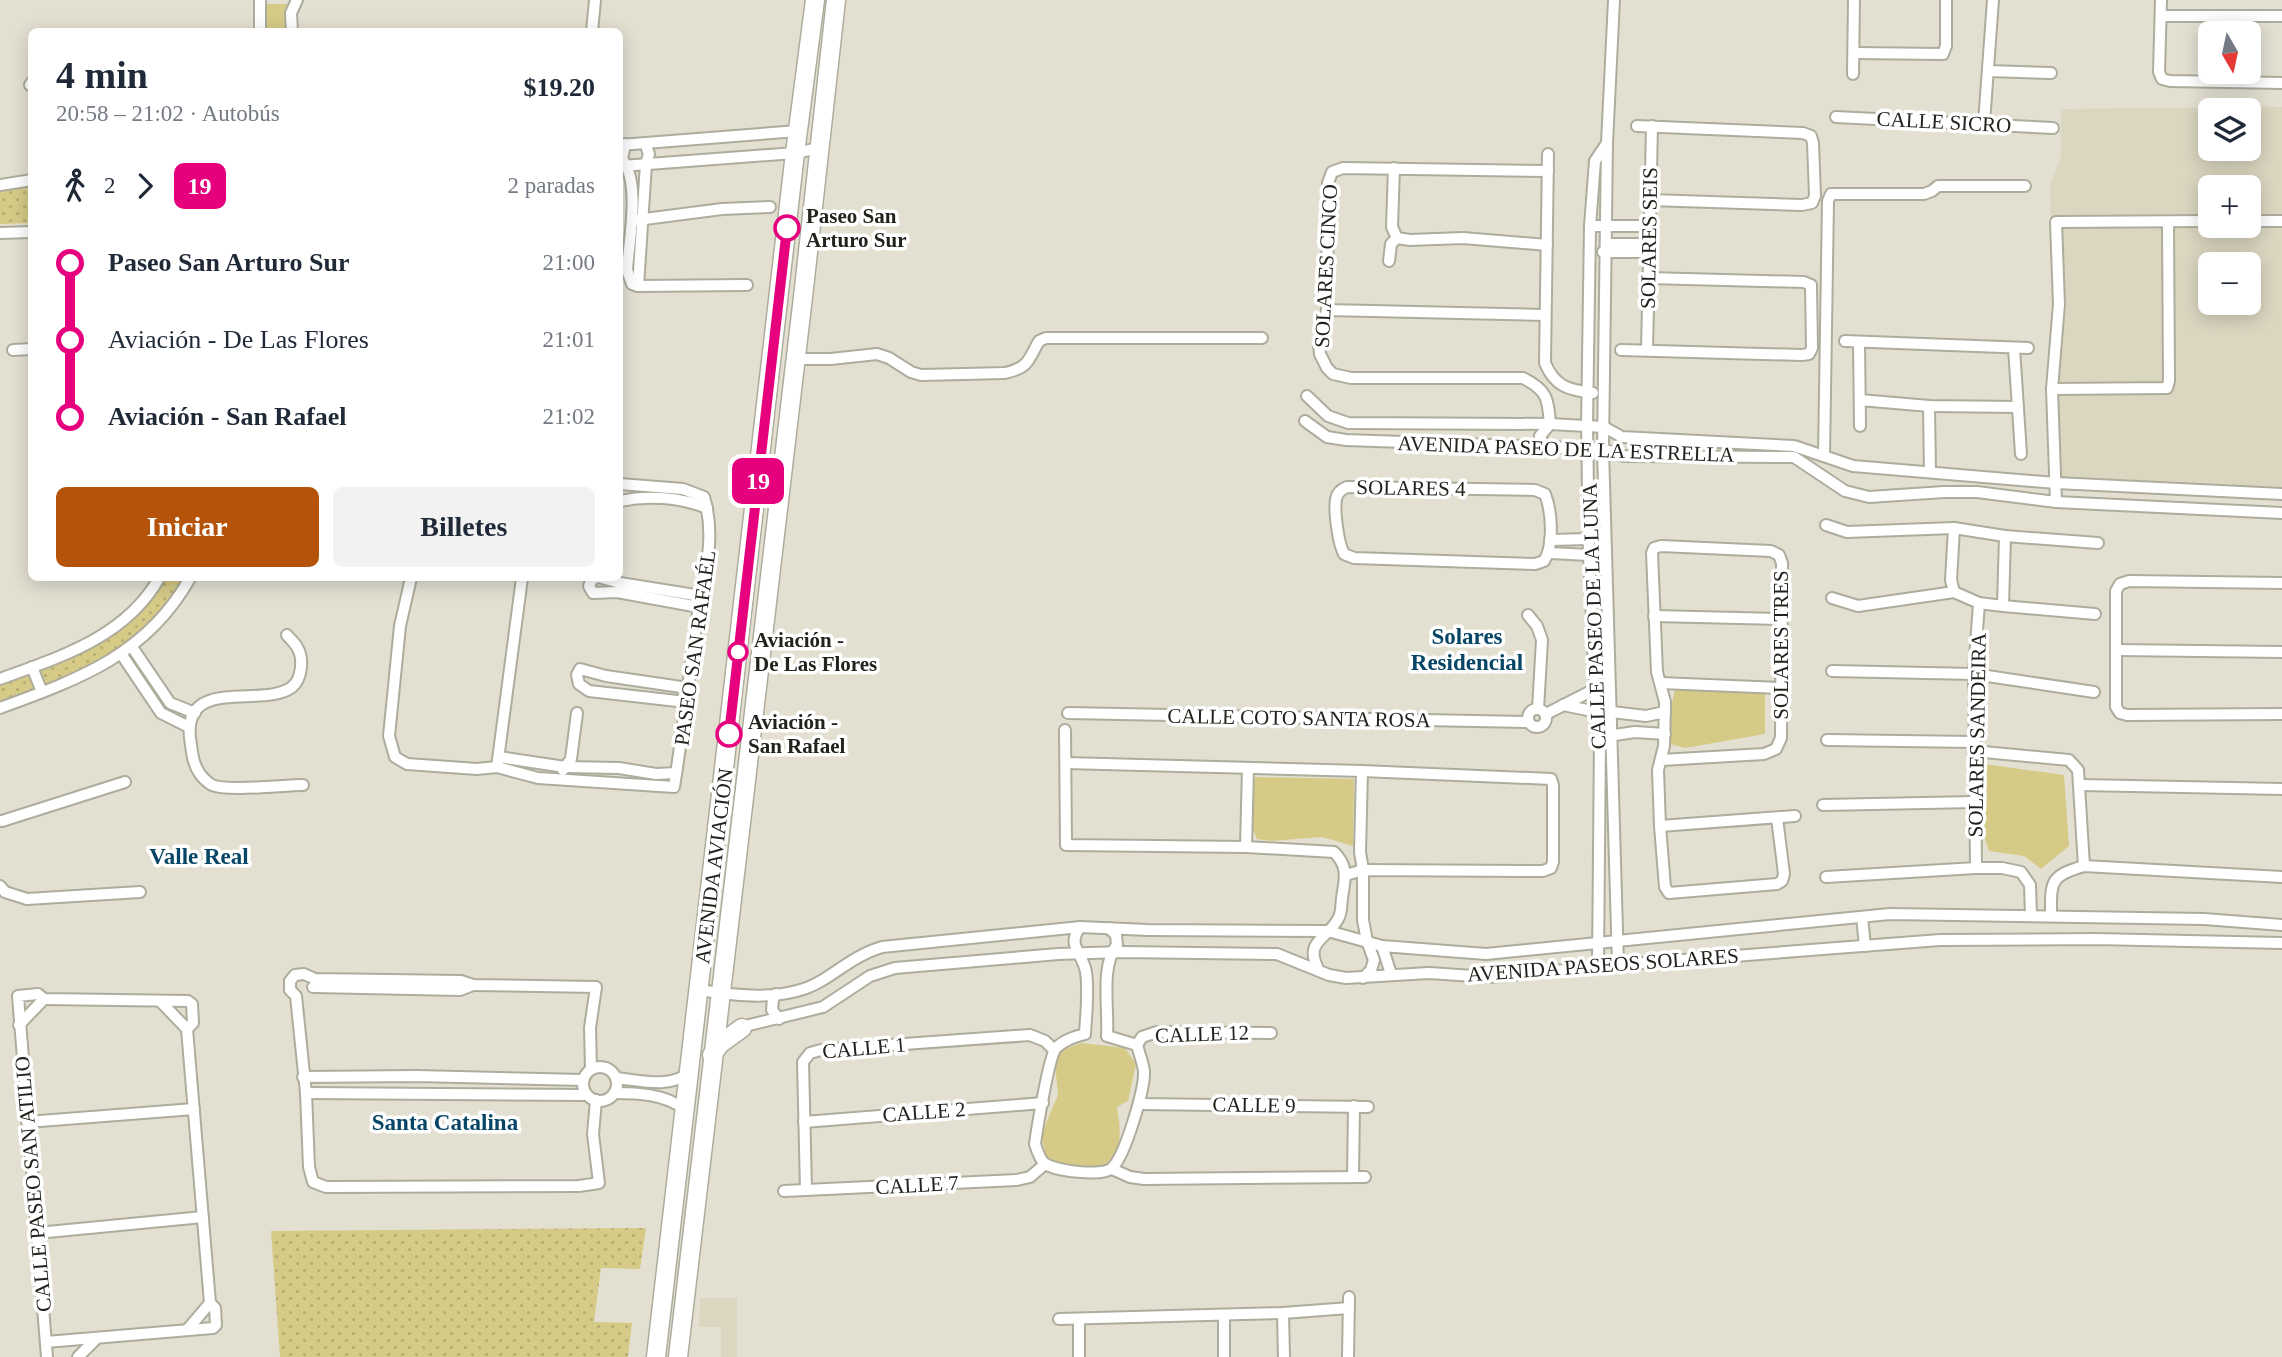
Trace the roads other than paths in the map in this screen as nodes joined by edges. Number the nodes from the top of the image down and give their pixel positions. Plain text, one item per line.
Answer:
1 (260, 0) edge
2 (297, 0) edge
3 (595, 0) edge
4 (815, 0) edge
5 (836, 0) edge
6 (1614, 0) edge
7 (1854, 0) edge
8 (1946, 0) edge
9 (1993, 0) edge
10 (2161, 0) edge
11 (2161, 16) junction
12 (2282, 16) edge
13 (260, 28) edge
14 (292, 28) edge
15 (592, 28) edge
16 (1854, 53) junction
17 (1988, 71) junction
18 (2050, 72) dead end
19 (1853, 74) dead end
20 (2282, 83) edge
21 (1836, 117) dead end
22 (1984, 123) junction
23 (1637, 125) dead end
24 (1652, 126) junction
25 (2053, 128) dead end
26 (798, 131) junction
27 (735, 137) junction
28 (645, 143) junction
29 (1606, 143) junction
30 (623, 144) edge
31 (819, 148) junction
32 (795, 153) junction
33 (1548, 154) dead end
34 (737, 158) junction
35 (646, 164) junction
36 (624, 166) edge
37 (1394, 168) junction
38 (1548, 171) junction
39 (28, 181) edge
40 (0, 185) edge
41 (2025, 186) dead end
42 (1650, 200) junction
43 (770, 207) dead end
44 (636, 220) junction
45 (2198, 221) edge
46 (2261, 221) edge
47 (2282, 221) edge
48 (2168, 222) junction
49 (1590, 226) junction
50 (28, 232) edge
51 (0, 233) edge
52 (1398, 238) junction
53 (1607, 239) junction
54 (1649, 239) junction
55 (1547, 245) junction
56 (1589, 252) junction
57 (1388, 261) dead end
58 (1648, 278) junction
59 (747, 285) dead end
60 (1327, 310) junction
61 (1545, 315) junction
62 (1262, 338) dead end
63 (1845, 341) dead end
64 (1859, 342) junction
65 (2014, 348) junction
66 (2028, 348) dead end
67 (28, 349) edge
68 (13, 350) dead end
69 (1621, 350) dead end
70 (1647, 351) junction
71 (1544, 355) junction
72 (796, 359) junction
73 (1522, 378) junction
74 (2053, 389) junction
75 (1588, 392) junction
76 (1604, 394) junction
77 (1307, 396) dead end
78 (1860, 400) junction
79 (1929, 406) junction
80 (2018, 407) junction
81 (1305, 421) dead end
82 (1398, 423) junction
83 (1550, 424) junction
84 (1587, 426) junction
85 (1860, 426) dead end
86 (1604, 427) junction
87 (1396, 442) junction
88 (1544, 447) junction
89 (1587, 449) junction
90 (1603, 449) junction
91 (1794, 451) junction
92 (2021, 454) dead end
93 (1824, 456) junction
94 (1930, 472) junction
95 (2056, 483) junction
96 (623, 484) edge
97 (2282, 494) edge
98 (623, 501) edge
99 (2056, 502) junction
100 (707, 508) junction
101 (2282, 513) edge
102 (1826, 525) dead end
103 (1954, 528) junction
104 (2005, 536) junction
105 (1589, 539) junction
106 (1550, 540) junction
107 (2098, 543) dead end
108 (1550, 553) junction
109 (1589, 555) junction
110 (157, 581) edge
111 (188, 581) edge
112 (410, 581) edge
113 (522, 581) edge
114 (591, 581) edge
115 (613, 581) edge
116 (2282, 583) edge
117 (1954, 592) junction
118 (1832, 598) dead end
119 (700, 601) junction
120 (1979, 603) junction
121 (2003, 606) junction
122 (2095, 614) dead end
123 (1528, 615) dead end
124 (1654, 616) junction
125 (1781, 619) junction
126 (287, 635) dead end
127 (132, 647) junction
128 (2116, 650) junction
129 (2282, 652) edge
130 (122, 654) junction
131 (32, 667) junction
132 (1832, 671) dead end
133 (1974, 674) junction
134 (0, 679) edge
135 (1661, 683) junction
136 (1612, 686) junction
137 (688, 688) junction
138 (1595, 688) junction
139 (1781, 688) junction
140 (42, 692) junction
141 (2094, 692) dead end
142 (686, 702) junction
143 (1563, 705) junction
144 (0, 708) edge
145 (1542, 712) junction
146 (1597, 712) junction
147 (1612, 712) junction
148 (1665, 712) junction
149 (195, 713) junction
150 (577, 713) dead end
151 (1068, 713) dead end
152 (2282, 714) edge
153 (189, 727) junction
154 (1065, 730) dead end
155 (1665, 734) junction
156 (1613, 735) junction
157 (1600, 737) junction
158 (1827, 740) dead end
159 (1974, 747) junction
160 (1661, 760) junction
161 (498, 762) junction
162 (1066, 763) junction
163 (539, 764) junction
164 (565, 767) junction
165 (1248, 768) junction
166 (1362, 771) junction
167 (676, 773) junction
168 (538, 778) junction
169 (555, 779) junction
170 (125, 782) dead end
171 (303, 785) dead end
172 (2081, 785) junction
173 (2282, 789) edge
174 (1975, 802) junction
175 (1823, 805) dead end
176 (1796, 816) dead end
177 (1777, 818) junction
178 (1, 822) edge
179 (1660, 826) junction
180 (1246, 847) junction
181 (2084, 866) junction
182 (1976, 868) junction
183 (1363, 870) junction
184 (1346, 875) junction
185 (1826, 877) dead end
186 (2282, 877) edge
187 (0, 886) edge
188 (140, 892) dead end
189 (1340, 916) junction
190 (2031, 916) junction
191 (2051, 916) junction
192 (1862, 917) junction
193 (2098, 918) junction
194 (1363, 920) junction
195 (2281, 925) edge
196 (1080, 927) junction
197 (1109, 928) junction
198 (1328, 931) junction
199 (2095, 940) junction
200 (1367, 941) junction
201 (1618, 941) junction
202 (1598, 943) junction
203 (2280, 943) edge
204 (1381, 946) junction
205 (1865, 946) junction
206 (1111, 953) junction
207 (1080, 954) junction
208 (1618, 965) junction
209 (1598, 967) junction
210 (1318, 969) junction
211 (1391, 974) junction
212 (1363, 978) junction
213 (312, 983) junction
214 (699, 990) junction
215 (720, 993) junction
216 (776, 994) junction
217 (296, 996) junction
218 (44, 999) junction
219 (160, 1001) junction
220 (697, 1008) junction
221 (779, 1019) junction
222 (716, 1024) junction
223 (19, 1025) junction
224 (742, 1028) junction
225 (187, 1029) junction
226 (1271, 1032) dead end
227 (1137, 1045) junction
228 (1054, 1050) junction
229 (712, 1055) junction
230 (591, 1069) junction
231 (688, 1073) junction
232 (417, 1076) junction
233 (303, 1077) junction
234 (616, 1078) junction
235 (583, 1080) junction
236 (417, 1092) junction
237 (306, 1093) junction
238 (614, 1093) junction
239 (592, 1098) junction
240 (1044, 1103) junction
241 (1140, 1104) junction
242 (1354, 1106) junction
243 (1368, 1107) dead end
244 (194, 1109) junction
245 (684, 1109) junction
246 (27, 1122) junction
247 (804, 1122) junction
248 (1045, 1164) junction
249 (1112, 1169) junction
250 (1353, 1177) junction
251 (1366, 1177) dead end
252 (676, 1184) junction
253 (697, 1187) junction
254 (806, 1190) junction
255 (784, 1191) dead end
256 (203, 1217) junction
257 (37, 1233) junction
258 (210, 1303) junction
259 (1283, 1313) junction
260 (1224, 1315) junction
261 (1059, 1319) dead end
262 (1079, 1319) junction
263 (187, 1330) junction
264 (97, 1338) junction
265 (46, 1342) junction
266 (47, 1357) edge
267 (79, 1357) edge
268 (656, 1357) edge
269 (678, 1357) edge
270 (1079, 1357) edge
271 (1224, 1357) edge
272 (1284, 1357) edge
273 (1348, 1357) edge

1 - 13 street
2 - 14 street
3 - 15 street
4 - 26 main road, AVENIDA AVIACIÓN
5 - 31 main road, AVENIDA AVIACIÓN
6 - 29 street, CALLE PASEO DE LA LUNA
7 - 16 street
8 - 16 street
9 - 17 street
10 - 11 street
11 - 12 street
11 - 20 street
16 - 19 street
17 - 18 street
17 - 22 street
21 - 22 street, CALLE SICRO
22 - 25 street, CALLE SICRO
23 - 24 street
24 - 42 street, SOLARES SEIS
24 - 42 street
26 - 27 street
26 - 32 main road, AVENIDA AVIACIÓN
27 - 28 street
27 - 34 street
28 - 30 street
28 - 35 street
29 - 49 street, CALLE PASEO DE LA LUNA
29 - 53 street, CALLE PASEO DE LA LUNA
31 - 32 street
31 - 72 main road, AVENIDA AVIACIÓN
32 - 34 street
32 - 214 main road, AVENIDA AVIACIÓN
33 - 38 street
34 - 35 street
35 - 36 street
35 - 44 street
36 - 44 street
37 - 38 street, SOLARES CINCO
37 - 52 street
37 - 60 street, SOLARES CINCO
38 - 55 street
39 - 40 street
41 - 93 street
42 - 54 street, SOLARES SEIS
43 - 44 street
44 - 59 street
45 - 48 street
46 - 47 street
48 - 74 street
48 - 74 street
49 - 53 street
49 - 56 street, CALLE PASEO DE LA LUNA
50 - 51 street
52 - 55 street
52 - 57 street
53 - 54 street
53 - 54 street
53 - 56 street
53 - 76 street, CALLE PASEO DE LA LUNA
54 - 58 street, SOLARES SEIS
55 - 61 street
56 - 75 street, CALLE PASEO DE LA LUNA
58 - 70 street, SOLARES SEIS
58 - 70 street
60 - 61 street
60 - 73 street, SOLARES CINCO
61 - 71 street
62 - 72 street
63 - 64 street
64 - 65 street
64 - 78 street
65 - 66 street
65 - 80 street
67 - 68 street
69 - 70 street
71 - 73 street
71 - 75 street
72 - 215 main road, AVENIDA AVIACIÓN
73 - 83 street
74 - 95 street
75 - 76 street
75 - 84 street, CALLE PASEO DE LA LUNA
76 - 86 street, CALLE PASEO DE LA LUNA
77 - 82 street, AVENIDA PASEO DE LA ESTRELLA
78 - 79 street
78 - 85 street
79 - 80 street
79 - 94 street
80 - 92 street
81 - 87 street, AVENIDA PASEO DE LA ESTRELLA
82 - 83 street, AVENIDA PASEO DE LA ESTRELLA
82 - 87 street
83 - 84 street, AVENIDA PASEO DE LA ESTRELLA
83 - 88 street
84 - 86 street, AVENIDA PASEO DE LA ESTRELLA
84 - 89 street, CALLE PASEO DE LA LUNA
86 - 90 street, CALLE PASEO DE LA LUNA
86 - 91 street, AVENIDA PASEO DE LA ESTRELLA
87 - 88 street, AVENIDA PASEO DE LA ESTRELLA
88 - 89 street, AVENIDA PASEO DE LA ESTRELLA
89 - 90 street, AVENIDA PASEO DE LA ESTRELLA
89 - 105 street, CALLE PASEO DE LA LUNA
90 - 91 street, AVENIDA PASEO DE LA ESTRELLA
90 - 136 street, CALLE PASEO DE LA LUNA
91 - 93 street, AVENIDA PASEO DE LA ESTRELLA
91 - 99 street
93 - 94 street, AVENIDA PASEO DE LA ESTRELLA
94 - 95 street, AVENIDA PASEO DE LA ESTRELLA
95 - 97 street, AVENIDA PASEO DE LA ESTRELLA
95 - 99 street
96 - 100 street
98 - 100 street
99 - 101 street
100 - 119 street, PASEO SAN RAFAÉL
102 - 103 street
103 - 104 street
103 - 117 street
104 - 107 street
104 - 121 street, SOLARES SANDEIRA
105 - 106 street
105 - 109 street, CALLE PASEO DE LA LUNA
106 - 108 street, SOLARES 4
106 - 108 street, SOLARES 4
108 - 109 street, SOLARES 4
109 - 138 street, CALLE PASEO DE LA LUNA
110 - 131 street
111 - 127 street
112 - 161 street
113 - 161 street
114 - 119 street
115 - 119 street
116 - 128 street
117 - 118 street
117 - 120 street, SOLARES SANDEIRA
119 - 137 street, PASEO SAN RAFAÉL
120 - 121 street, SOLARES SANDEIRA
120 - 133 street, SOLARES SANDEIRA
121 - 122 street
123 - 145 street
124 - 125 street
124 - 125 street, SOLARES TRES
124 - 135 street, SOLARES TRES
125 - 139 street, SOLARES TRES
126 - 149 street
127 - 130 street
127 - 149 street
128 - 129 street
128 - 152 street
130 - 140 street
130 - 153 street
131 - 134 street
131 - 140 street
132 - 133 street
133 - 141 street
133 - 159 street, SOLARES SANDEIRA
135 - 139 street
135 - 148 street, SOLARES TRES
136 - 138 street, CALLE COTO SANTA ROSA
136 - 147 street, CALLE PASEO DE LA LUNA
137 - 142 street, PASEO SAN RAFAÉL
137 - 142 street
138 - 143 street, CALLE COTO SANTA ROSA
138 - 146 street, CALLE PASEO DE LA LUNA
139 - 160 street, SOLARES TRES
140 - 144 street
142 - 167 street, PASEO SAN RAFAÉL
143 - 145 street, CALLE COTO SANTA ROSA
143 - 146 street
145 - 151 street, CALLE COTO SANTA ROSA
146 - 157 street, CALLE PASEO DE LA LUNA
147 - 148 street
147 - 156 street, CALLE PASEO DE LA LUNA
148 - 155 street, SOLARES TRES
149 - 153 street
150 - 164 street
153 - 171 street
154 - 162 street
155 - 156 street
155 - 160 street, SOLARES TRES
156 - 157 street
156 - 201 street, CALLE PASEO DE LA LUNA
157 - 202 street, CALLE PASEO DE LA LUNA
158 - 159 street
159 - 172 street
159 - 174 street, SOLARES SANDEIRA
160 - 179 street, SOLARES TRES
161 - 163 street
161 - 168 street
162 - 165 street
162 - 180 street
163 - 164 street
163 - 168 street
164 - 167 street
164 - 169 street
165 - 166 street
165 - 180 street
166 - 183 street
166 - 183 street
167 - 169 street, PASEO SAN RAFAÉL
168 - 169 street
170 - 178 street
172 - 173 street
172 - 181 street
174 - 175 street
174 - 182 street, SOLARES SANDEIRA
176 - 177 street
177 - 179 street
177 - 179 street, SOLARES TRES
180 - 184 street
181 - 186 street
181 - 191 street
182 - 185 street
182 - 190 street
183 - 184 street
183 - 194 street
184 - 189 street
187 - 188 street
189 - 194 street
189 - 198 street
190 - 191 street, AVENIDA PASEOS SOLARES
190 - 192 street, AVENIDA PASEOS SOLARES
191 - 193 street, AVENIDA PASEOS SOLARES
192 - 201 street, AVENIDA PASEOS SOLARES
192 - 205 street
193 - 195 street, AVENIDA PASEOS SOLARES
193 - 199 street
194 - 200 street
195 - 203 street
196 - 197 street, AVENIDA PASEOS SOLARES
196 - 207 street
196 - 216 street, AVENIDA PASEOS SOLARES
197 - 198 street, AVENIDA PASEOS SOLARES
197 - 206 street
198 - 200 street, AVENIDA PASEOS SOLARES
198 - 210 street
199 - 203 street, AVENIDA PASEOS SOLARES
199 - 205 street, AVENIDA PASEOS SOLARES
200 - 204 street, AVENIDA PASEOS SOLARES
200 - 212 street
201 - 202 street, AVENIDA PASEOS SOLARES
201 - 208 street, CALLE PASEO DE LA LUNA
202 - 204 street, AVENIDA PASEOS SOLARES
202 - 209 street, CALLE PASEO DE LA LUNA
204 - 211 street
205 - 208 street, AVENIDA PASEOS SOLARES
206 - 207 street, AVENIDA PASEOS SOLARES
206 - 210 street, AVENIDA PASEOS SOLARES
206 - 227 street
207 - 221 street, AVENIDA PASEOS SOLARES
207 - 228 street
208 - 209 street, AVENIDA PASEOS SOLARES
209 - 211 street, AVENIDA PASEOS SOLARES
210 - 212 street, AVENIDA PASEOS SOLARES
211 - 212 street, AVENIDA PASEOS SOLARES
213 - 217 street
213 - 217 street
213 - 230 street
214 - 215 street, AVENIDA PASEOS SOLARES
214 - 220 main road, AVENIDA AVIACIÓN
215 - 216 street, AVENIDA PASEOS SOLARES
215 - 222 main road, AVENIDA AVIACIÓN
216 - 221 street
217 - 233 street
218 - 219 street, CALLE PASEO SAN ATILIO
218 - 223 street, CALLE PASEO SAN ATILIO
218 - 223 street, CALLE PASEO SAN ATILIO
219 - 225 street
219 - 225 street, CALLE PASEO SAN ATILIO
220 - 222 street
220 - 231 main road, AVENIDA AVIACIÓN
221 - 224 street, AVENIDA PASEOS SOLARES
222 - 224 street, AVENIDA PASEOS SOLARES
222 - 229 main road, AVENIDA AVIACIÓN
223 - 246 street, CALLE PASEO SAN ATILIO
224 - 229 main road
225 - 244 street, CALLE PASEO SAN ATILIO
226 - 227 street, CALLE 12
227 - 241 street
228 - 240 street
228 - 247 street, CALLE 1
229 - 253 main road, AVENIDA AVIACIÓN
230 - 234 street
230 - 235 street
231 - 234 street
231 - 245 main road, AVENIDA AVIACIÓN
232 - 233 street
232 - 235 street
232 - 236 street
233 - 237 street
234 - 238 street
235 - 239 street
236 - 237 street
236 - 239 street
237 - 239 street
238 - 239 street
238 - 245 street
240 - 247 street, CALLE 2
240 - 248 street
241 - 242 street, CALLE 9
241 - 249 street
242 - 243 street, CALLE 9
242 - 250 street
244 - 246 street
244 - 256 street, CALLE PASEO SAN ATILIO
245 - 252 main road, AVENIDA AVIACIÓN
246 - 257 street, CALLE PASEO SAN ATILIO
247 - 254 street, CALLE 1
248 - 249 street
248 - 254 street, CALLE 7
249 - 250 street
250 - 251 street
252 - 253 main road
252 - 268 main road, AVENIDA AVIACIÓN
253 - 269 main road, AVENIDA AVIACIÓN
254 - 255 street, CALLE 7
256 - 257 street
256 - 258 street, CALLE PASEO SAN ATILIO
257 - 265 street, CALLE PASEO SAN ATILIO
258 - 263 street
258 - 263 street, CALLE PASEO SAN ATILIO
259 - 260 street
259 - 272 street
259 - 273 street
260 - 262 street
260 - 271 street
261 - 262 street
262 - 270 street
263 - 264 street, CALLE PASEO SAN ATILIO
264 - 265 street, CALLE PASEO SAN ATILIO
264 - 267 street
265 - 266 street, CALLE PASEO SAN ATILIO

